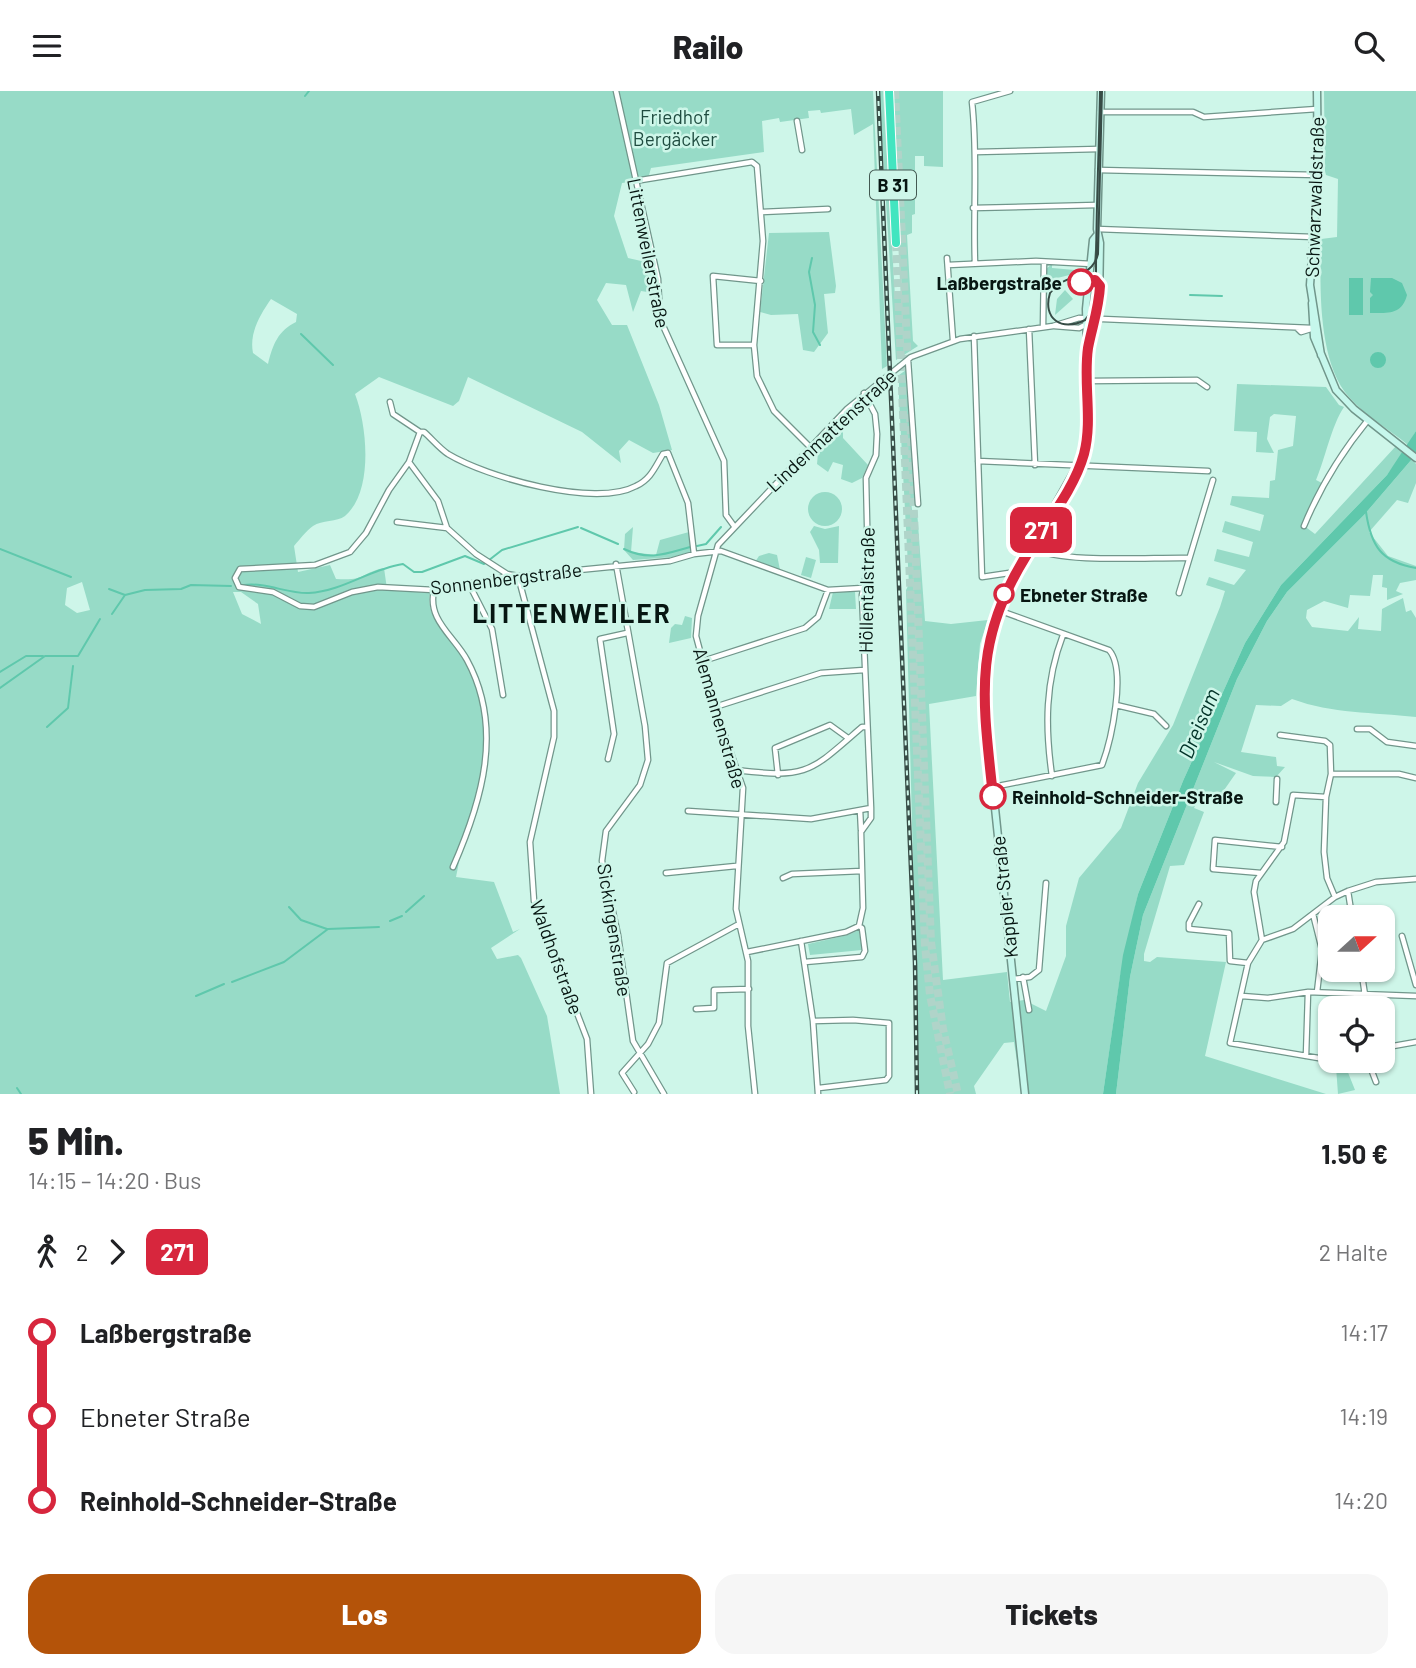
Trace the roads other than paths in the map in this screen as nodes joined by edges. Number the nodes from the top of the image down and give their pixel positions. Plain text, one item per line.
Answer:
1 (616, 91) edge
2 (889, 91) edge
3 (1010, 91) edge
4 (1101, 91) edge
5 (1317, 91) edge
6 (1318, 109) junction
7 (1100, 112) junction
8 (797, 121) dead end
9 (1099, 149) junction
10 (802, 150) dead end
11 (976, 152) junction
12 (1098, 170) junction
13 (1318, 176) junction
14 (635, 181) junction
15 (1097, 205) junction
16 (973, 208) junction
17 (828, 209) dead end
18 (762, 212) junction
19 (1097, 232) junction
20 (1314, 237) junction
21 (896, 243) tunnel mouth
22 (947, 258) dead end
23 (1044, 262) junction
24 (975, 263) junction
25 (948, 265) junction
26 (1096, 265) junction
27 (761, 281) junction
28 (1097, 319) junction
29 (1086, 322) junction
30 (1053, 326) junction
31 (1043, 327) junction
32 (1029, 328) junction
33 (1315, 328) junction
34 (974, 336) junction
35 (953, 340) junction
36 (754, 345) junction
37 (1088, 347) junction
38 (908, 359) junction
39 (1088, 381) junction
40 (1207, 387) dead end
41 (864, 393) junction
42 (390, 402) dead end
43 (1368, 420) junction
44 (420, 432) junction
45 (810, 447) junction
46 (1416, 458) edge
47 (978, 461) junction
48 (409, 462) junction
49 (1035, 465) junction
50 (1078, 468) junction
51 (1208, 471) dead end
52 (1213, 480) dead end
53 (918, 504) dead end
54 (397, 522) dead end
55 (734, 526) junction
56 (1304, 527) dead end
57 (447, 528) junction
58 (1031, 547) junction
59 (715, 552) junction
60 (694, 554) junction
61 (1189, 558) junction
62 (616, 564) junction
63 (507, 574) junction
64 (518, 576) junction
65 (1013, 576) junction
66 (469, 584) junction
67 (863, 588) junction
68 (434, 590) junction
69 (828, 590) junction
70 (1179, 593) dead end
71 (998, 610) junction
72 (627, 633) junction
73 (1063, 635) junction
74 (703, 661) junction
75 (864, 670) junction
76 (503, 695) dead end
77 (1116, 705) junction
78 (715, 707) junction
79 (1166, 726) dead end
80 (867, 727) junction
81 (1357, 729) dead end
82 (1280, 735) dead end
83 (849, 738) junction
84 (1416, 746) edge
85 (608, 759) dead end
86 (737, 770) junction
87 (1331, 773) junction
88 (778, 775) junction
89 (1052, 776) junction
90 (1416, 778) edge
91 (1277, 779) dead end
92 (992, 787) junction
93 (1326, 797) junction
94 (1276, 802) dead end
95 (871, 808) junction
96 (860, 810) junction
97 (688, 811) dead end
98 (743, 816) junction
99 (862, 832) junction
100 (1282, 847) junction
101 (736, 866) junction
102 (453, 867) dead end
103 (862, 871) junction
104 (666, 873) dead end
105 (1262, 873) junction
106 (783, 878) dead end
107 (1416, 879) edge
108 (1046, 883) dead end
109 (1348, 891) junction
110 (1335, 897) junction
111 (1199, 904) dead end
112 (1350, 905) edge
113 (1313, 914) junction
114 (738, 924) junction
115 (861, 927) junction
116 (1402, 936) dead end
117 (1262, 940) junction
118 (801, 941) junction
119 (747, 952) junction
120 (805, 962) junction
121 (1248, 963) junction
122 (1023, 977) junction
123 (1013, 979) junction
124 (1363, 982) edge
125 (1416, 985) edge
126 (748, 989) junction
127 (1308, 992) junction
128 (1317, 992) junction
129 (1365, 994) junction
130 (1242, 996) junction
131 (1416, 996) edge
132 (696, 1009) dead end
133 (1029, 1010) dead end
134 (813, 1021) junction
135 (1416, 1042) edge
136 (1395, 1046) edge
137 (640, 1053) junction
138 (1306, 1056) junction
139 (1318, 1058) edge
140 (1373, 1073) edge
141 (1376, 1082) dead end
142 (819, 1091) edge
143 (634, 1092) dead end
144 (591, 1094) edge
145 (664, 1094) edge
146 (755, 1094) edge
147 (1025, 1094) edge

1 - 14 street, Littenweilerstraße
2 - 21 highway, B 31
3 - 11 street
4 - 7 street
5 - 6 street, Schwarzwaldstraße
6 - 7 street
6 - 13 street, Schwarzwaldstraße
7 - 9 street
8 - 10 street
9 - 11 street
9 - 12 street
11 - 16 street
12 - 13 street
12 - 15 street
13 - 20 street, Schwarzwaldstraße
14 - 18 street
14 - 55 street, Littenweilerstraße
15 - 16 street
15 - 19 street
16 - 24 street
17 - 18 street
18 - 27 street
19 - 20 street
19 - 26 street
20 - 33 street, Schwarzwaldstraße
22 - 25 street
23 - 24 street
23 - 26 street
23 - 31 street
24 - 25 street
25 - 35 street
26 - 28 street, Kappler Straße
26 - 29 street, Kappler Straße
27 - 36 street
27 - 36 street
28 - 29 street, Lindenmattenstraße
28 - 33 street
28 - 37 street, Kappler Straße
29 - 30 street, Lindenmattenstraße
29 - 30 street, Lindenmattenstraße
29 - 37 street, Kappler Straße
30 - 31 street, Lindenmattenstraße
31 - 32 street, Lindenmattenstraße
32 - 34 street, Lindenmattenstraße
32 - 49 street
33 - 43 street, Schwarzwaldstraße
34 - 35 street, Lindenmattenstraße
34 - 47 street
35 - 38 street, Lindenmattenstraße
36 - 45 street
37 - 39 street, Kappler Straße
38 - 41 street, Lindenmattenstraße
38 - 53 street
39 - 40 street
39 - 50 street, Kappler Straße
41 - 45 street, Lindenmattenstraße
41 - 67 street, Höllentalstraße
42 - 44 street
43 - 46 street, Schwarzwaldstraße
43 - 56 street
44 - 48 street
44 - 60 street
45 - 55 street, Lindenmattenstraße
47 - 49 street
47 - 65 street
48 - 57 street
48 - 68 street, Sonnenbergstraße
49 - 50 street
50 - 51 street
50 - 58 street, Kappler Straße
52 - 61 street
54 - 57 street
55 - 59 street, Lindenmattenstraße
57 - 63 street
58 - 61 street
58 - 65 street, Kappler Straße
59 - 60 street, Sonnenbergstraße
59 - 69 street
59 - 74 street, Alemannenstraße
60 - 62 street, Sonnenbergstraße
61 - 70 street
62 - 64 street, Sonnenbergstraße
62 - 72 street, Sickingenstraße
63 - 64 street, Sonnenbergstraße
63 - 66 street, Sonnenbergstraße
64 - 144 street, Waldhofstraße
65 - 71 street, Kappler Straße
66 - 68 street, Sonnenbergstraße
66 - 76 street
67 - 69 street
67 - 75 street, Höllentalstraße
68 - 102 street
69 - 74 street
71 - 73 street
71 - 92 street, Kappler Straße
72 - 85 street
72 - 137 street, Sickingenstraße
73 - 77 street
73 - 89 street
74 - 78 street, Alemannenstraße
75 - 78 street
75 - 80 street, Höllentalstraße
77 - 79 street
77 - 89 street
78 - 86 street, Alemannenstraße
80 - 83 street
80 - 95 street, Höllentalstraße
81 - 84 street
82 - 87 street
83 - 88 street
83 - 88 street
86 - 88 street
86 - 98 street, Alemannenstraße
87 - 90 street
87 - 93 street
89 - 92 street
91 - 94 street
92 - 123 street, Kappler Straße
93 - 100 street
93 - 110 street
95 - 96 street
95 - 99 street, Höllentalstraße
96 - 98 street
96 - 99 street, Höllentalstraße
97 - 98 street
98 - 101 street, Alemannenstraße
99 - 103 street, Höllentalstraße
100 - 105 street
100 - 105 street
101 - 104 street
101 - 114 street, Alemannenstraße
103 - 106 street
103 - 115 street, Höllentalstraße
105 - 117 street
107 - 109 street
108 - 122 street
109 - 110 street
109 - 112 street
110 - 113 street
111 - 121 street
113 - 117 street
113 - 128 street
114 - 119 street, Alemannenstraße
114 - 137 street
115 - 118 street
115 - 120 street, Höllentalstraße
116 - 125 street
117 - 121 street
118 - 119 street
118 - 120 street
119 - 126 street, Alemannenstraße
120 - 134 street
121 - 130 street
122 - 123 street
122 - 133 street
123 - 147 street, Kappler Straße
124 - 129 street
126 - 132 street
126 - 146 street, Alemannenstraße
127 - 128 street
127 - 130 street
127 - 138 street
128 - 129 street
129 - 131 street
130 - 138 street
134 - 142 street
134 - 142 street
135 - 136 street
137 - 143 street
137 - 145 street, Sickingenstraße
138 - 139 street
140 - 141 street

